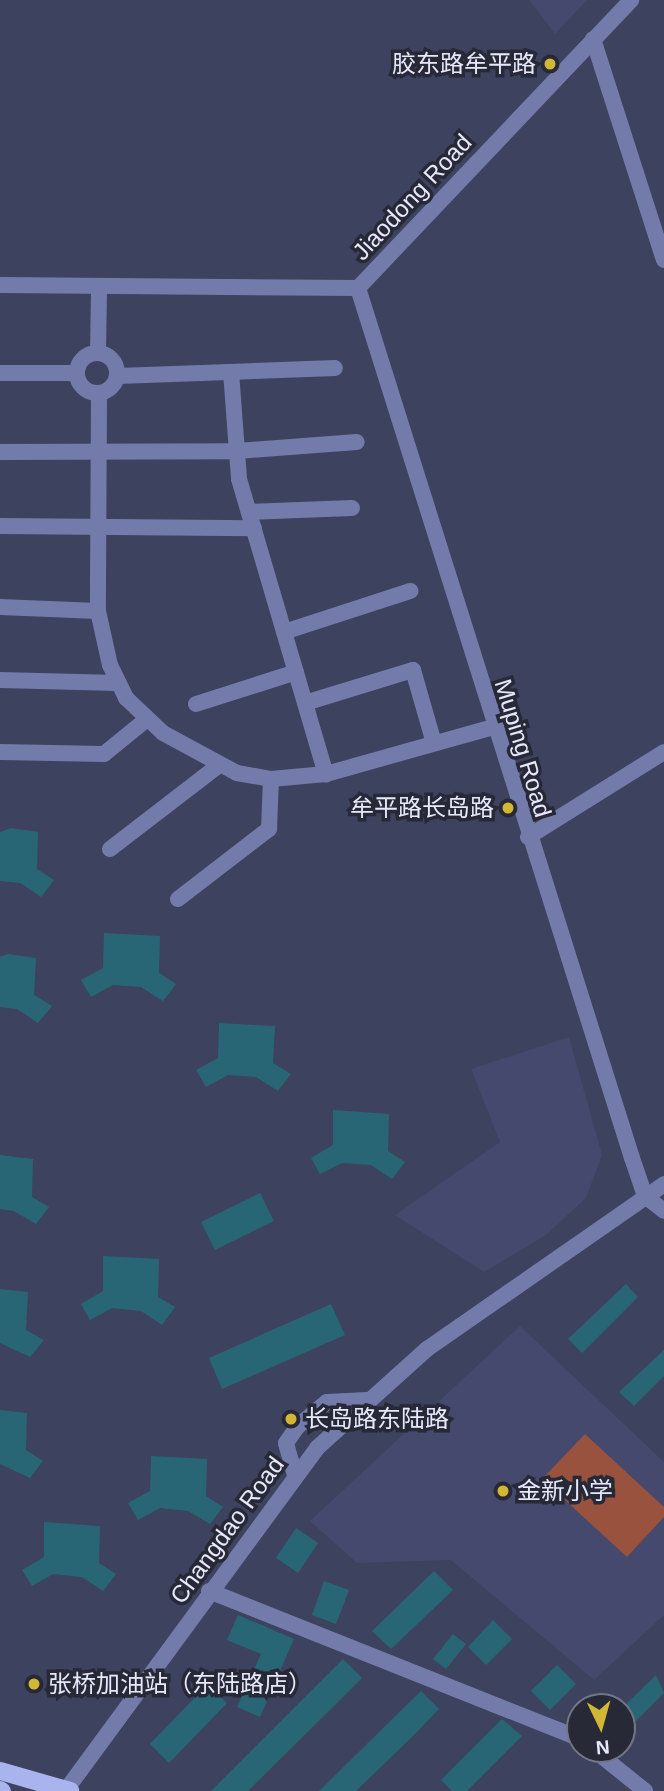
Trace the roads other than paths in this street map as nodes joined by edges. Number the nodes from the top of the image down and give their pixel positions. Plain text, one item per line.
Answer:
1 (631, 0) edge
2 (593, 39) junction
3 (664, 260) edge
4 (0, 285) edge
5 (99, 286) junction
6 (358, 288) junction
7 (97, 353) junction
8 (335, 368) dead end
9 (231, 372) junction
10 (0, 373) edge
11 (77, 373) junction
12 (118, 376) junction
13 (99, 394) junction
14 (358, 442) dead end
15 (237, 451) junction
16 (0, 452) edge
17 (99, 452) junction
18 (352, 508) dead end
19 (251, 520) junction
20 (0, 526) edge
21 (98, 527) junction
22 (410, 591) dead end
23 (0, 607) edge
24 (98, 611) junction
25 (284, 632) junction
26 (296, 672) junction
27 (0, 680) edge
28 (118, 682) junction
29 (305, 703) junction
30 (196, 704) dead end
31 (146, 719) junction
32 (493, 727) junction
33 (434, 743) junction
34 (0, 751) edge
35 (664, 752) edge
36 (219, 765) junction
37 (326, 774) junction
38 (271, 779) junction
39 (528, 837) junction
40 (110, 849) dead end
41 (178, 900) dead end
42 (664, 1184) edge
43 (645, 1196) junction
44 (664, 1211) edge
45 (367, 1400) junction
46 (295, 1475) junction
47 (209, 1591) junction
48 (566, 1733) edge
49 (610, 1763) edge
50 (0, 1771) edge
51 (68, 1790) edge
52 (645, 1791) edge

1 - 2 street, Jiaodong Road
2 - 3 street
2 - 6 street, Jiaodong Road
4 - 5 street, Jiaodong Road
5 - 6 street, Jiaodong Road
5 - 7 street
6 - 32 street, Muping Road
7 - 11 street
7 - 12 street
8 - 9 street
9 - 12 street
9 - 15 street
10 - 11 street
11 - 13 street
12 - 13 street
13 - 17 street
14 - 15 street
15 - 17 street
15 - 19 street
16 - 17 street
17 - 21 street
18 - 19 street
19 - 21 street
19 - 25 street
20 - 21 street
21 - 24 street
22 - 25 street
23 - 24 street
24 - 28 street
25 - 26 street
26 - 29 street
26 - 30 street
27 - 28 street
28 - 31 street
29 - 33 street
29 - 37 street
31 - 34 street
31 - 36 street
32 - 33 street
32 - 39 street, Muping Road
33 - 37 street
35 - 39 street
36 - 38 street
36 - 40 street
37 - 38 street
38 - 41 street
39 - 43 street, Muping Road
42 - 43 street, Changdao Road
43 - 44 street
43 - 45 street, Changdao Road
45 - 46 street, Changdao Road
45 - 46 street
46 - 47 street, Changdao Road
47 - 48 street
47 - 51 street, Changdao Road
49 - 52 street
50 - 51 main road

